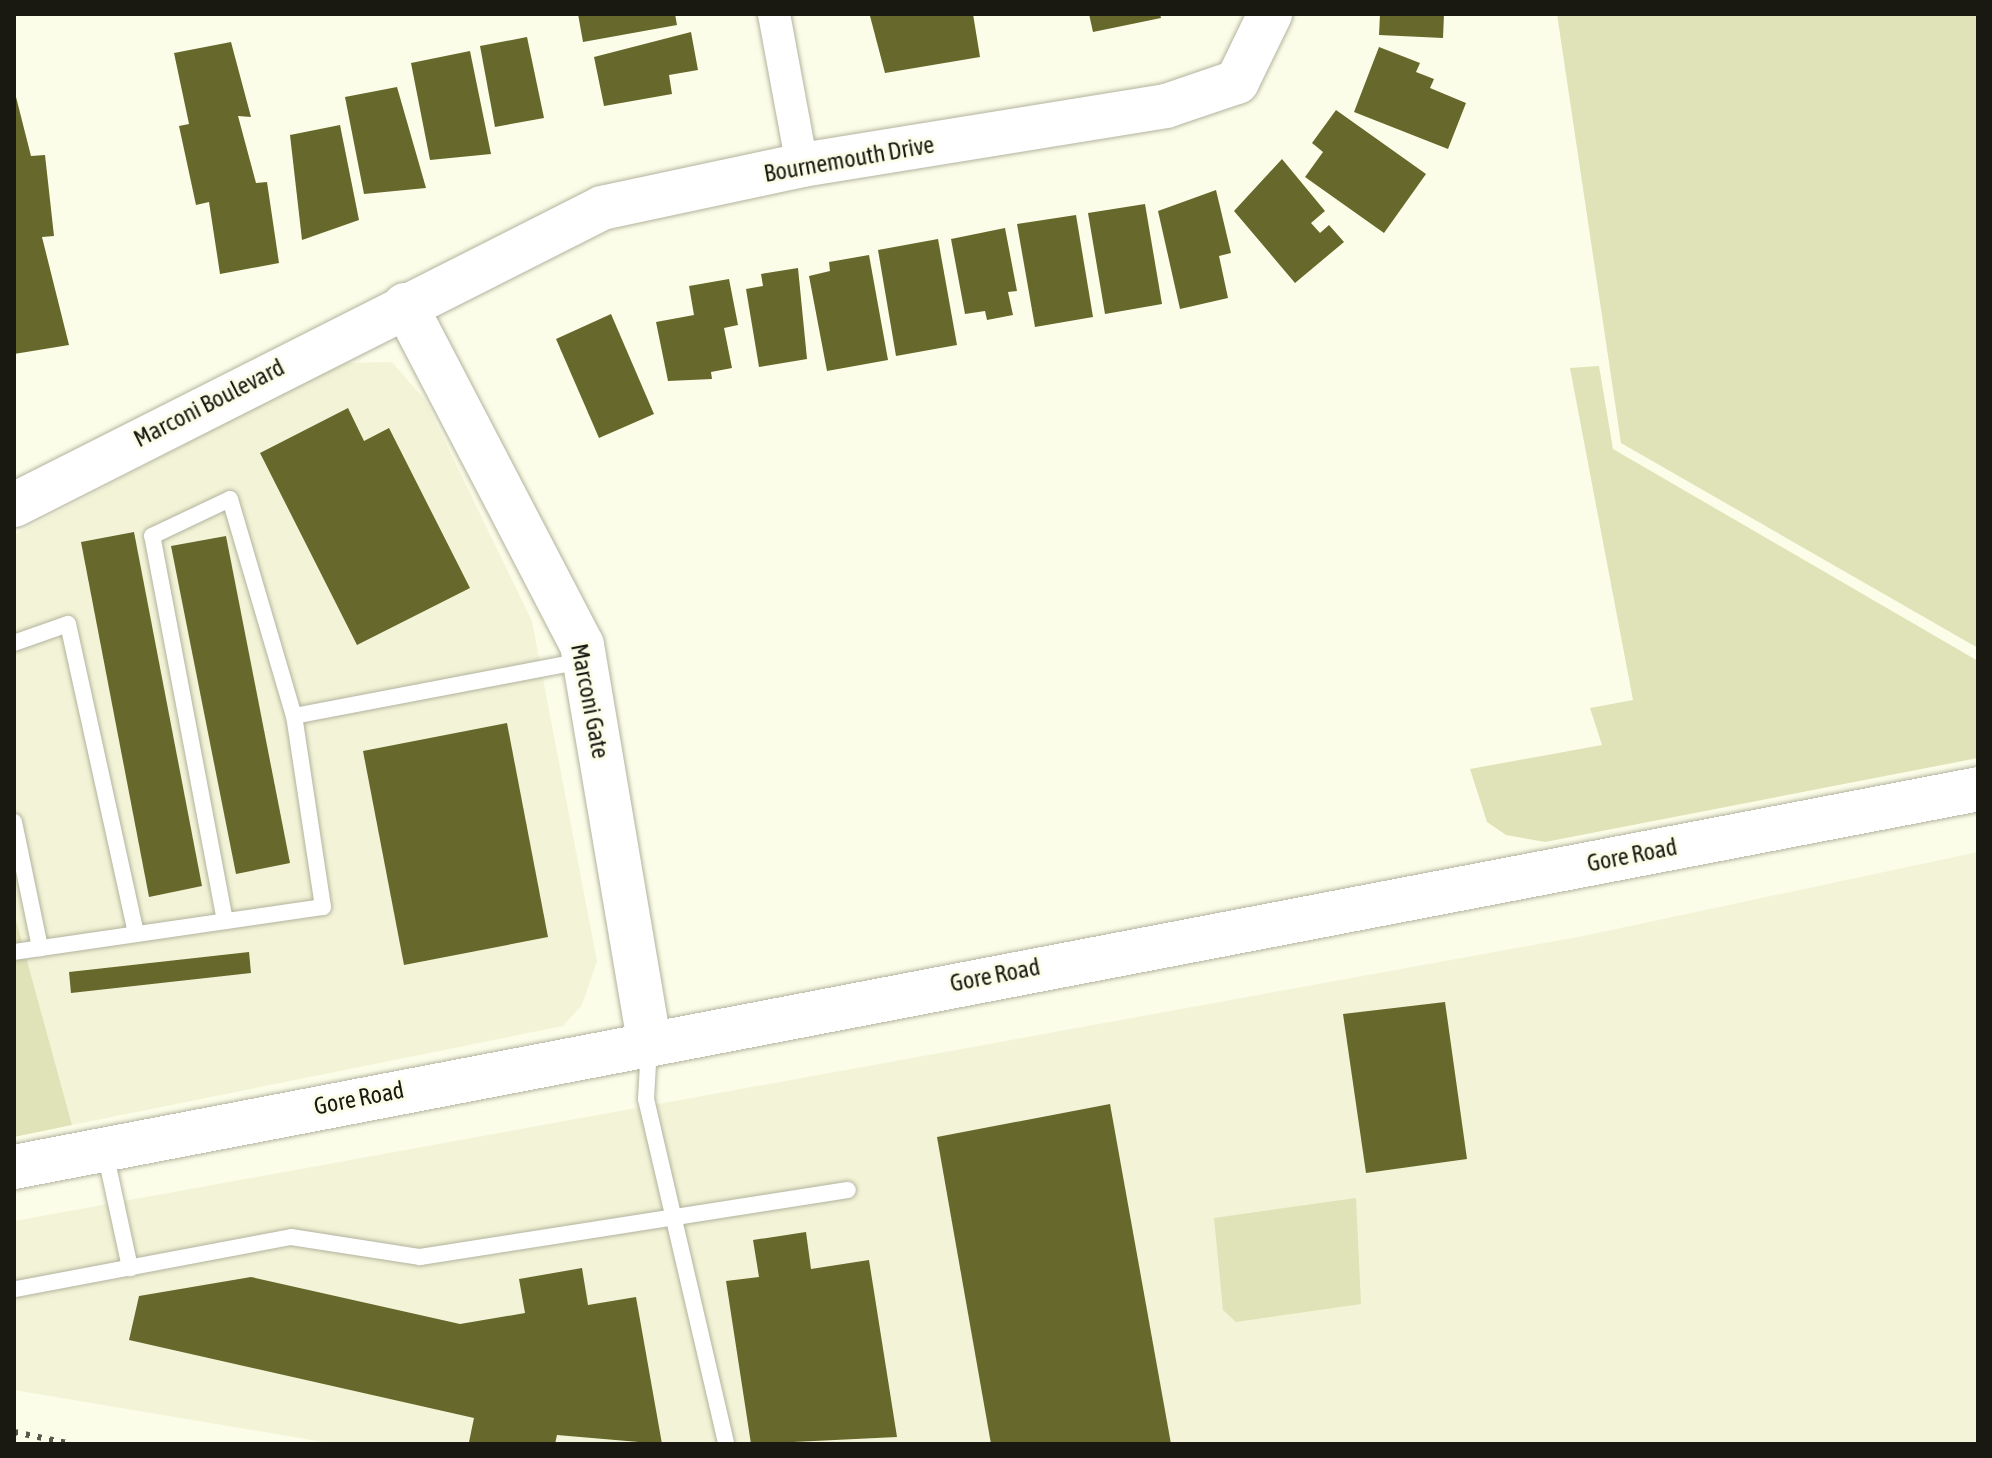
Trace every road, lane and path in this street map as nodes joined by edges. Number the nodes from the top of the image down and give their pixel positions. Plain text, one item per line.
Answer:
1 (774, 14) edge
2 (1270, 14) edge
3 (802, 165) junction
4 (405, 305) junction
5 (14, 505) edge
6 (14, 643) edge
7 (585, 660) junction
8 (294, 716) junction
9 (1978, 789) edge
10 (14, 822) edge
11 (225, 921) junction
12 (136, 934) junction
13 (40, 948) junction
14 (14, 952) edge
15 (649, 1040) junction
16 (104, 1149) junction
17 (14, 1167) edge
18 (848, 1190) dead end
19 (670, 1220) junction
20 (130, 1268) junction
21 (16, 1289) dead end
22 (726, 1444) edge

1 - 3 street
2 - 3 street, Bournemouth Drive
3 - 4 street, Bournemouth Drive
4 - 5 street, Marconi Boulevard
4 - 7 street, Marconi Gate
6 - 12 lane
7 - 8 lane
7 - 15 street, Marconi Gate
8 - 11 lane
8 - 11 lane
9 - 15 street, Gore Road
10 - 13 lane
11 - 12 lane
12 - 13 lane
13 - 14 lane
15 - 16 street, Gore Road
15 - 19 lane
16 - 17 street, Gore Road
16 - 20 lane
18 - 19 lane
19 - 20 lane
19 - 22 lane
20 - 21 lane

